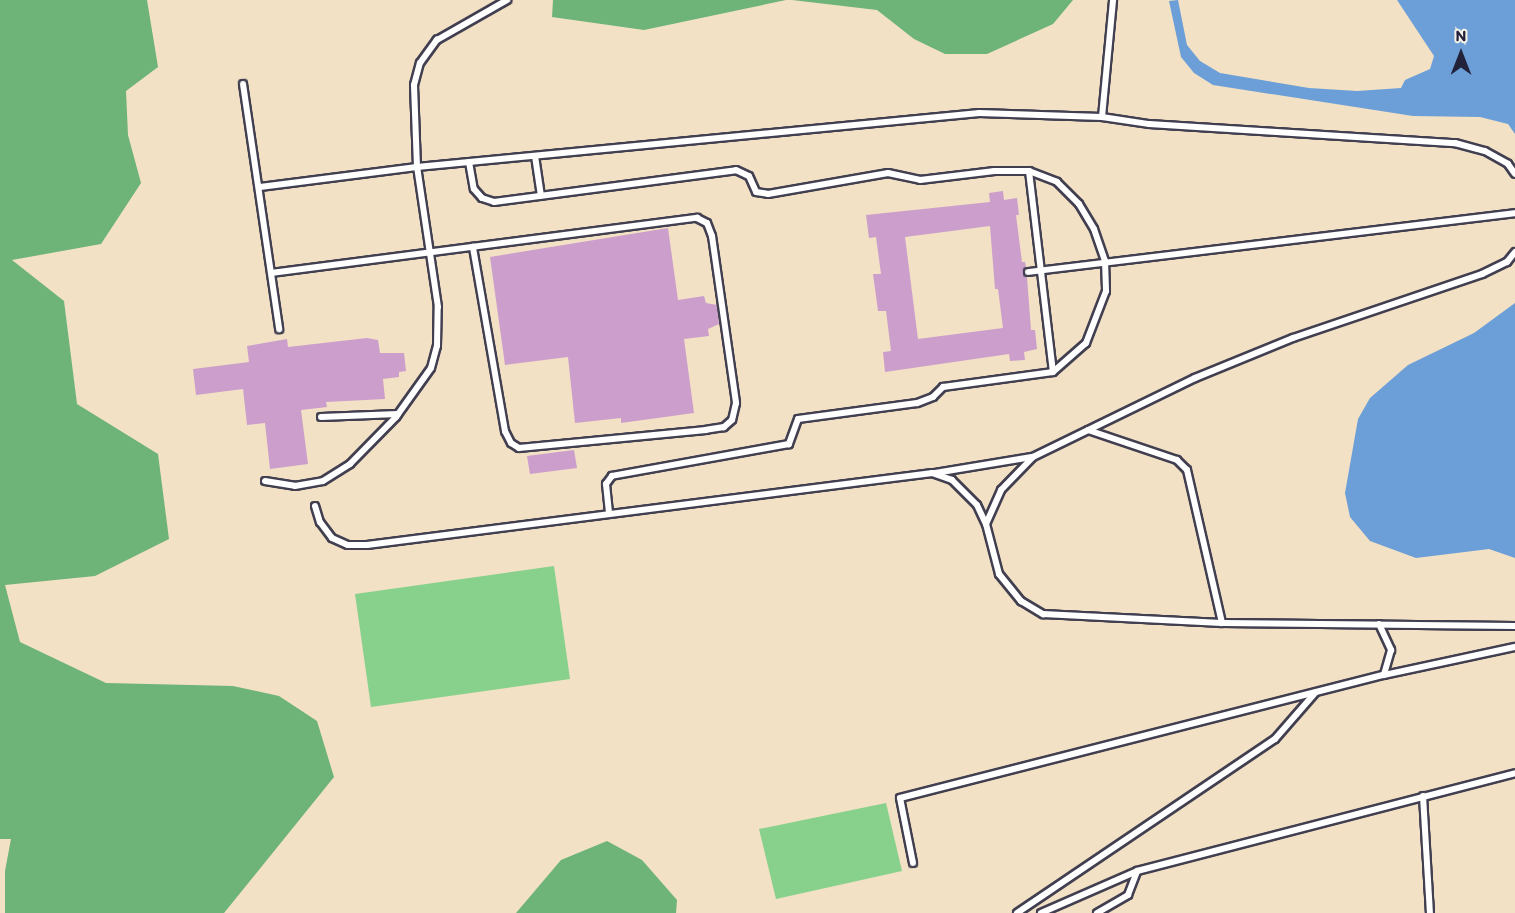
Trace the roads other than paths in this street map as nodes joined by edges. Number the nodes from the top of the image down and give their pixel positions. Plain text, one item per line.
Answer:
1 (507, 0) edge
2 (1113, 0) edge
3 (243, 84) dead end
4 (1102, 117) junction
5 (536, 156) junction
6 (469, 162) junction
7 (417, 167) junction
8 (1029, 171) junction
9 (1515, 174) edge
10 (260, 187) junction
11 (541, 196) junction
12 (1515, 213) edge
13 (473, 247) junction
14 (1515, 252) edge
15 (432, 253) junction
16 (1105, 261) junction
17 (1041, 270) junction
18 (1028, 272) dead end
19 (271, 273) junction
20 (279, 329) dead end
21 (1053, 372) junction
22 (398, 414) junction
23 (321, 417) dead end
24 (1088, 430) junction
25 (1033, 457) junction
26 (932, 473) junction
27 (265, 481) dead end
28 (315, 506) dead end
29 (609, 513) junction
30 (986, 524) junction
31 (1222, 623) junction
32 (1379, 624) junction
33 (1515, 626) edge
34 (1515, 647) edge
35 (1384, 675) junction
36 (1316, 692) junction
37 (1515, 773) edge
38 (1423, 796) junction
39 (914, 863) dead end
40 (1137, 871) junction
41 (1017, 913) edge
42 (1041, 913) edge
43 (1097, 913) edge
44 (1430, 913) edge

1 - 7 lane
2 - 4 lane
3 - 10 lane
4 - 5 lane
4 - 9 lane
5 - 6 lane
5 - 11 lane
6 - 7 lane
6 - 11 lane
7 - 10 lane
7 - 15 lane
8 - 11 lane
8 - 16 lane
8 - 17 lane
10 - 19 lane
12 - 16 lane
13 - 13 lane
13 - 15 lane
14 - 24 lane
15 - 19 lane
15 - 22 lane
16 - 17 lane
16 - 21 lane
17 - 18 lane
17 - 21 lane
19 - 20 lane
21 - 29 lane
22 - 23 lane
22 - 27 lane
24 - 25 lane
24 - 31 lane
25 - 26 lane
25 - 30 lane
26 - 29 lane
26 - 30 lane
28 - 29 lane
30 - 31 lane
31 - 32 lane
32 - 33 lane
32 - 35 lane
34 - 35 lane
35 - 36 lane
36 - 39 lane
36 - 41 lane
37 - 38 lane
38 - 40 lane
38 - 44 lane
40 - 42 lane
40 - 43 lane

